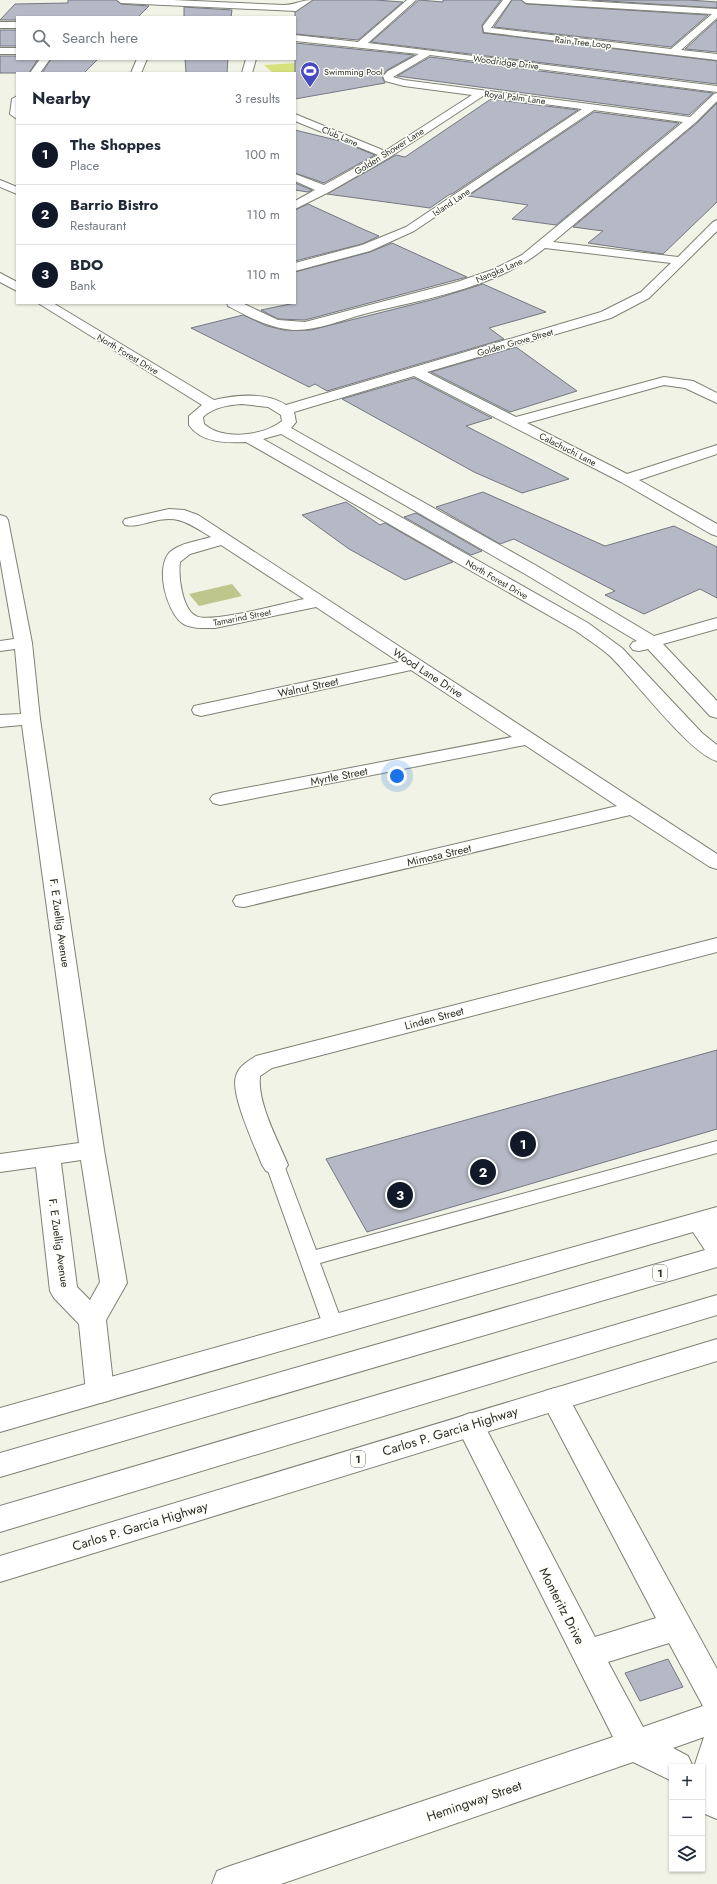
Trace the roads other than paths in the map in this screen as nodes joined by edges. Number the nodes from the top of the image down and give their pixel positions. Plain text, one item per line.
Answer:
1 (121, 0) edge
2 (308, 0) edge
3 (412, 0) edge
4 (508, 0) edge
5 (526, 0) edge
6 (717, 13) edge
7 (0, 25) edge
8 (16, 25) edge
9 (296, 38) edge
10 (567, 40) junction
11 (361, 44) junction
12 (554, 48) dead end
13 (0, 51) edge
14 (16, 51) edge
15 (429, 52) junction
16 (672, 52) junction
17 (717, 56) edge
18 (541, 57) dead end
19 (44, 60) edge
20 (142, 60) edge
21 (251, 60) edge
22 (527, 65) junction
23 (36, 72) edge
24 (136, 72) edge
25 (247, 72) edge
26 (717, 89) edge
27 (481, 93) junction
28 (717, 96) edge
29 (16, 102) edge
30 (592, 107) junction
31 (16, 115) edge
32 (296, 117) edge
33 (692, 120) junction
34 (386, 155) junction
35 (296, 177) edge
36 (0, 183) edge
37 (325, 190) junction
38 (16, 191) edge
39 (296, 205) edge
40 (717, 224) edge
41 (542, 244) junction
42 (681, 261) junction
43 (296, 266) edge
44 (46, 304) edge
45 (235, 304) edge
46 (416, 372) junction
47 (717, 399) edge
48 (212, 405) junction
49 (285, 410) junction
50 (515, 422) junction
51 (282, 429) junction
52 (250, 438) junction
53 (717, 450) edge
54 (626, 479) junction
55 (131, 522) dead end
56 (1, 527) edge
57 (717, 531) edge
58 (223, 539) junction
59 (7, 583) edge
60 (319, 601) junction
61 (717, 623) edge
62 (651, 642) junction
63 (23, 643) junction
64 (0, 646) edge
65 (616, 652) junction
66 (415, 664) junction
67 (201, 710) dead end
68 (717, 712) edge
69 (30, 719) junction
70 (0, 721) edge
71 (528, 739) junction
72 (717, 755) edge
73 (220, 799) dead end
74 (634, 808) junction
75 (717, 863) edge
76 (244, 901) dead end
77 (717, 945) edge
78 (717, 1147) edge
79 (92, 1150) junction
80 (47, 1156) junction
81 (0, 1163) edge
82 (275, 1165) joint
83 (708, 1219) edge
84 (717, 1247) edge
85 (717, 1257) edge
86 (310, 1259) junction
87 (717, 1305) edge
88 (92, 1320) junction
89 (333, 1325) junction
90 (717, 1350) edge
91 (100, 1392) junction
92 (556, 1399) junction
93 (0, 1420) edge
94 (470, 1425) junction
95 (0, 1465) edge
96 (0, 1519) edge
97 (0, 1569) edge
98 (678, 1626) junction
99 (587, 1654) junction
100 (717, 1701) edge
101 (717, 1717) edge
102 (635, 1745) junction
103 (717, 1745) edge
104 (670, 1764) edge
105 (709, 1789) edge
106 (230, 1884) edge

1 - 2 main road
3 - 11 main road
4 - 10 main road, Rain Tree Loop
5 - 6 main road
6 - 16 main road
7 - 8 main road
9 - 11 main road, Woodridge Drive
10 - 12 main road
10 - 16 main road, Rain Tree Loop
11 - 15 main road, Woodridge Drive
13 - 14 main road
15 - 22 main road, Woodridge Drive
15 - 27 main road, Royal Palm Lane
16 - 17 main road, Rain Tree Loop
18 - 22 main road
19 - 23 main road
20 - 24 main road
21 - 25 main road
22 - 26 main road, Woodridge Drive
27 - 30 main road, Royal Palm Lane
27 - 34 main road, Golden Shower Lane
28 - 33 main road, Nangka Lane
29 - 31 main road
30 - 33 main road, Royal Palm Lane
30 - 43 main road, Island Lane
32 - 34 main road, Club Lane
33 - 41 main road, Nangka Lane
34 - 37 main road, Golden Shower Lane
35 - 37 main road
36 - 38 main road
37 - 39 main road, Golden Shower Lane
40 - 42 main road, Golden Grove Street
41 - 42 main road
41 - 45 main road, Nangka Lane
42 - 46 main road, Golden Grove Street
44 - 48 main road, North Forest Drive
46 - 49 main road, Golden Grove Street
46 - 50 main road, Calachuchi Lane
47 - 50 main road
48 - 49 main road
48 - 52 main road
49 - 51 main road
50 - 54 main road, Calachuchi Lane
51 - 52 main road
51 - 62 main road
52 - 65 main road, North Forest Drive
53 - 54 main road
54 - 57 main road, Calachuchi Lane
55 - 58 main road, Wood Lane Drive
56 - 59 main road, F. E Zuellig Avenue
58 - 60 main road, Wood Lane Drive
58 - 60 main road, Tamarind Street
59 - 63 main road, F. E Zuellig Avenue
60 - 66 main road, Wood Lane Drive
61 - 62 main road
62 - 65 main road
62 - 68 main road
63 - 64 main road
63 - 69 main road, F. E Zuellig Avenue
65 - 72 main road, North Forest Drive
66 - 67 main road, Walnut Street
66 - 71 main road, Wood Lane Drive
69 - 70 main road
69 - 79 main road, F. E Zuellig Avenue
71 - 73 main road, Myrtle Street
71 - 74 main road, Wood Lane Drive
74 - 75 main road, Wood Lane Drive
74 - 76 main road, Mimosa Street
77 - 82 main road, Linden Street
78 - 86 lane
79 - 80 main road
79 - 88 main road, F. E Zuellig Avenue
80 - 81 main road
80 - 88 main road, F. E Zuellig Avenue
82 - 86 lane
83 - 84 main road
83 - 89 main road
85 - 95 main road, 1
86 - 89 lane
87 - 96 main road
88 - 91 main road
89 - 91 main road
90 - 92 main road, Carlos P. Garcia Highway / 1
91 - 93 main road
92 - 94 main road, Carlos P. Garcia Highway / 1
92 - 98 main road
94 - 97 main road, Carlos P. Garcia Highway / 1
94 - 99 main road, Monteritz Drive
98 - 99 main road
98 - 100 main road
99 - 102 main road, Monteritz Drive
101 - 102 main road, Hemingway Street
102 - 104 main road
102 - 106 main road, Hemingway Street
103 - 105 main road

